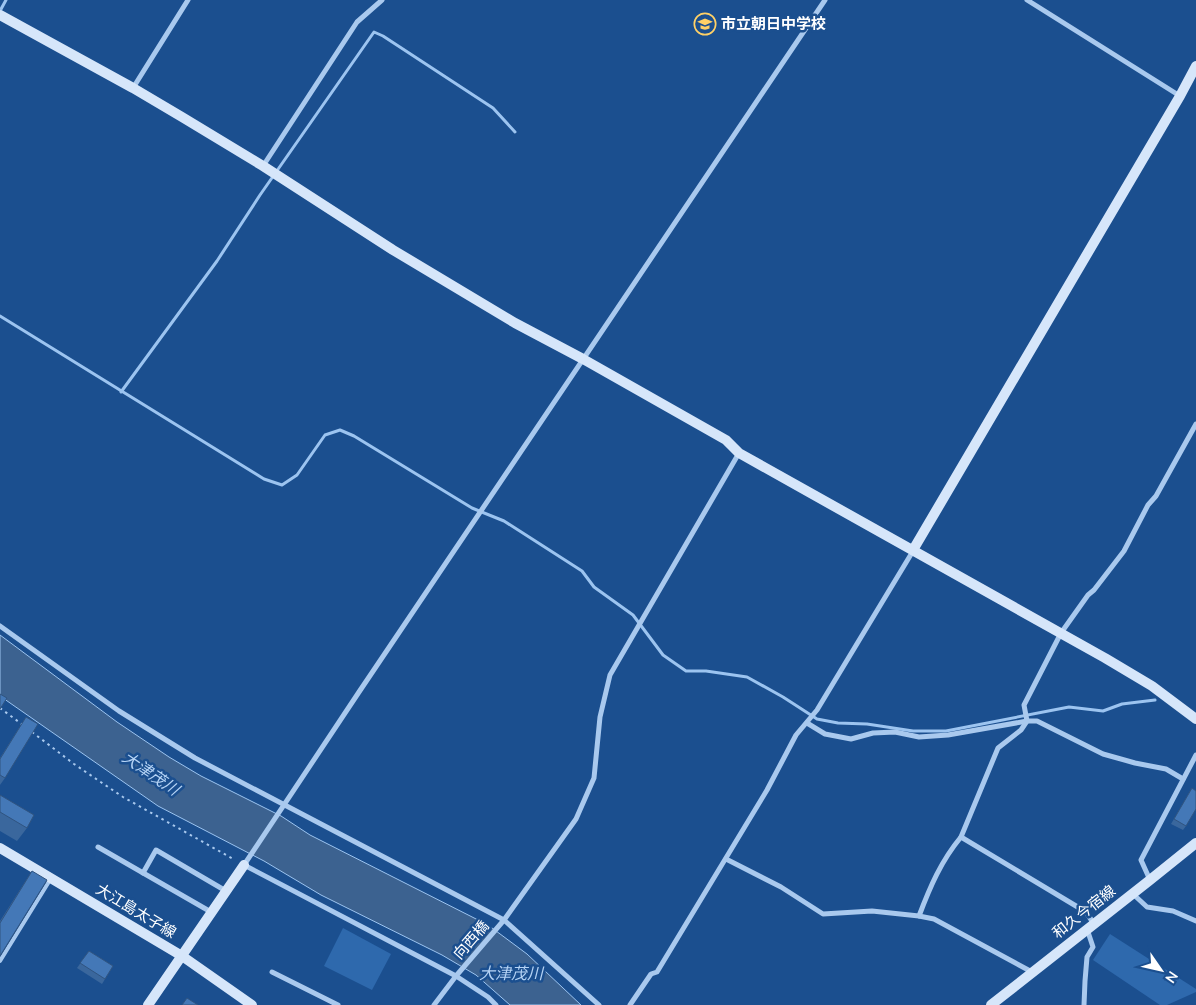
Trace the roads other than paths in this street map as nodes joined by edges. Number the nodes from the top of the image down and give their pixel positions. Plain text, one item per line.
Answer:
1 (188, 0) edge
2 (382, 0) edge
3 (825, 0) edge
4 (1027, 0) edge
5 (0, 15) edge
6 (1196, 66) edge
7 (133, 88) junction
8 (1180, 96) junction
9 (262, 166) junction
10 (583, 359) junction
11 (1196, 424) edge
12 (739, 452) junction
13 (913, 550) junction
14 (0, 626) edge
15 (1061, 633) junction
16 (1196, 719) edge
17 (1027, 721) junction
18 (807, 723) junction
19 (1196, 754) edge
20 (1183, 779) junction
21 (284, 804) junction
22 (961, 837) junction
23 (1196, 843) edge
24 (98, 847) dead end
25 (0, 848) edge
26 (726, 859) junction
27 (244, 865) junction
28 (144, 873) junction
29 (51, 878) junction
30 (1150, 880) junction
31 (226, 891) junction
32 (1132, 894) junction
33 (212, 912) junction
34 (919, 916) junction
35 (504, 920) junction
36 (1196, 921) edge
37 (1091, 926) junction
38 (182, 956) junction
39 (0, 961) edge
40 (272, 972) dead end
41 (1032, 972) junction
42 (456, 976) junction
43 (148, 1005) edge
44 (252, 1005) edge
45 (338, 1005) edge
46 (435, 1005) edge
47 (496, 1005) edge
48 (599, 1005) edge
49 (630, 1005) edge
50 (991, 1005) edge
51 (1084, 1005) edge

1 - 7 street
2 - 9 street
3 - 10 street
4 - 8 street
5 - 7 street
6 - 8 street
7 - 9 street
8 - 13 street
9 - 10 street
10 - 12 street
10 - 21 street
11 - 15 street
12 - 13 street
12 - 35 street, 向西橋
13 - 15 street
13 - 18 street
14 - 21 street
15 - 16 street
15 - 17 street
17 - 18 street
17 - 20 street
17 - 22 street
18 - 26 street
19 - 20 street
20 - 30 street
21 - 27 street
21 - 35 street
22 - 34 street
22 - 37 street
23 - 30 street, 和久今宿線
24 - 28 street
25 - 29 street, 大江島太子線
26 - 34 street
26 - 49 street
27 - 31 street
27 - 42 street
28 - 31 street
28 - 33 street
29 - 38 street, 大江島太子線
29 - 39 lane
30 - 32 street, 和久今宿線
31 - 33 street
32 - 36 street
32 - 37 street, 和久今宿線
33 - 38 street
34 - 41 street
35 - 42 street, 向西橋
35 - 48 street
37 - 41 street, 和久今宿線
37 - 51 street
38 - 43 street
38 - 44 street, 大江島太子線
40 - 45 street
41 - 50 street, 和久今宿線
42 - 46 street, 向西橋
42 - 47 street

